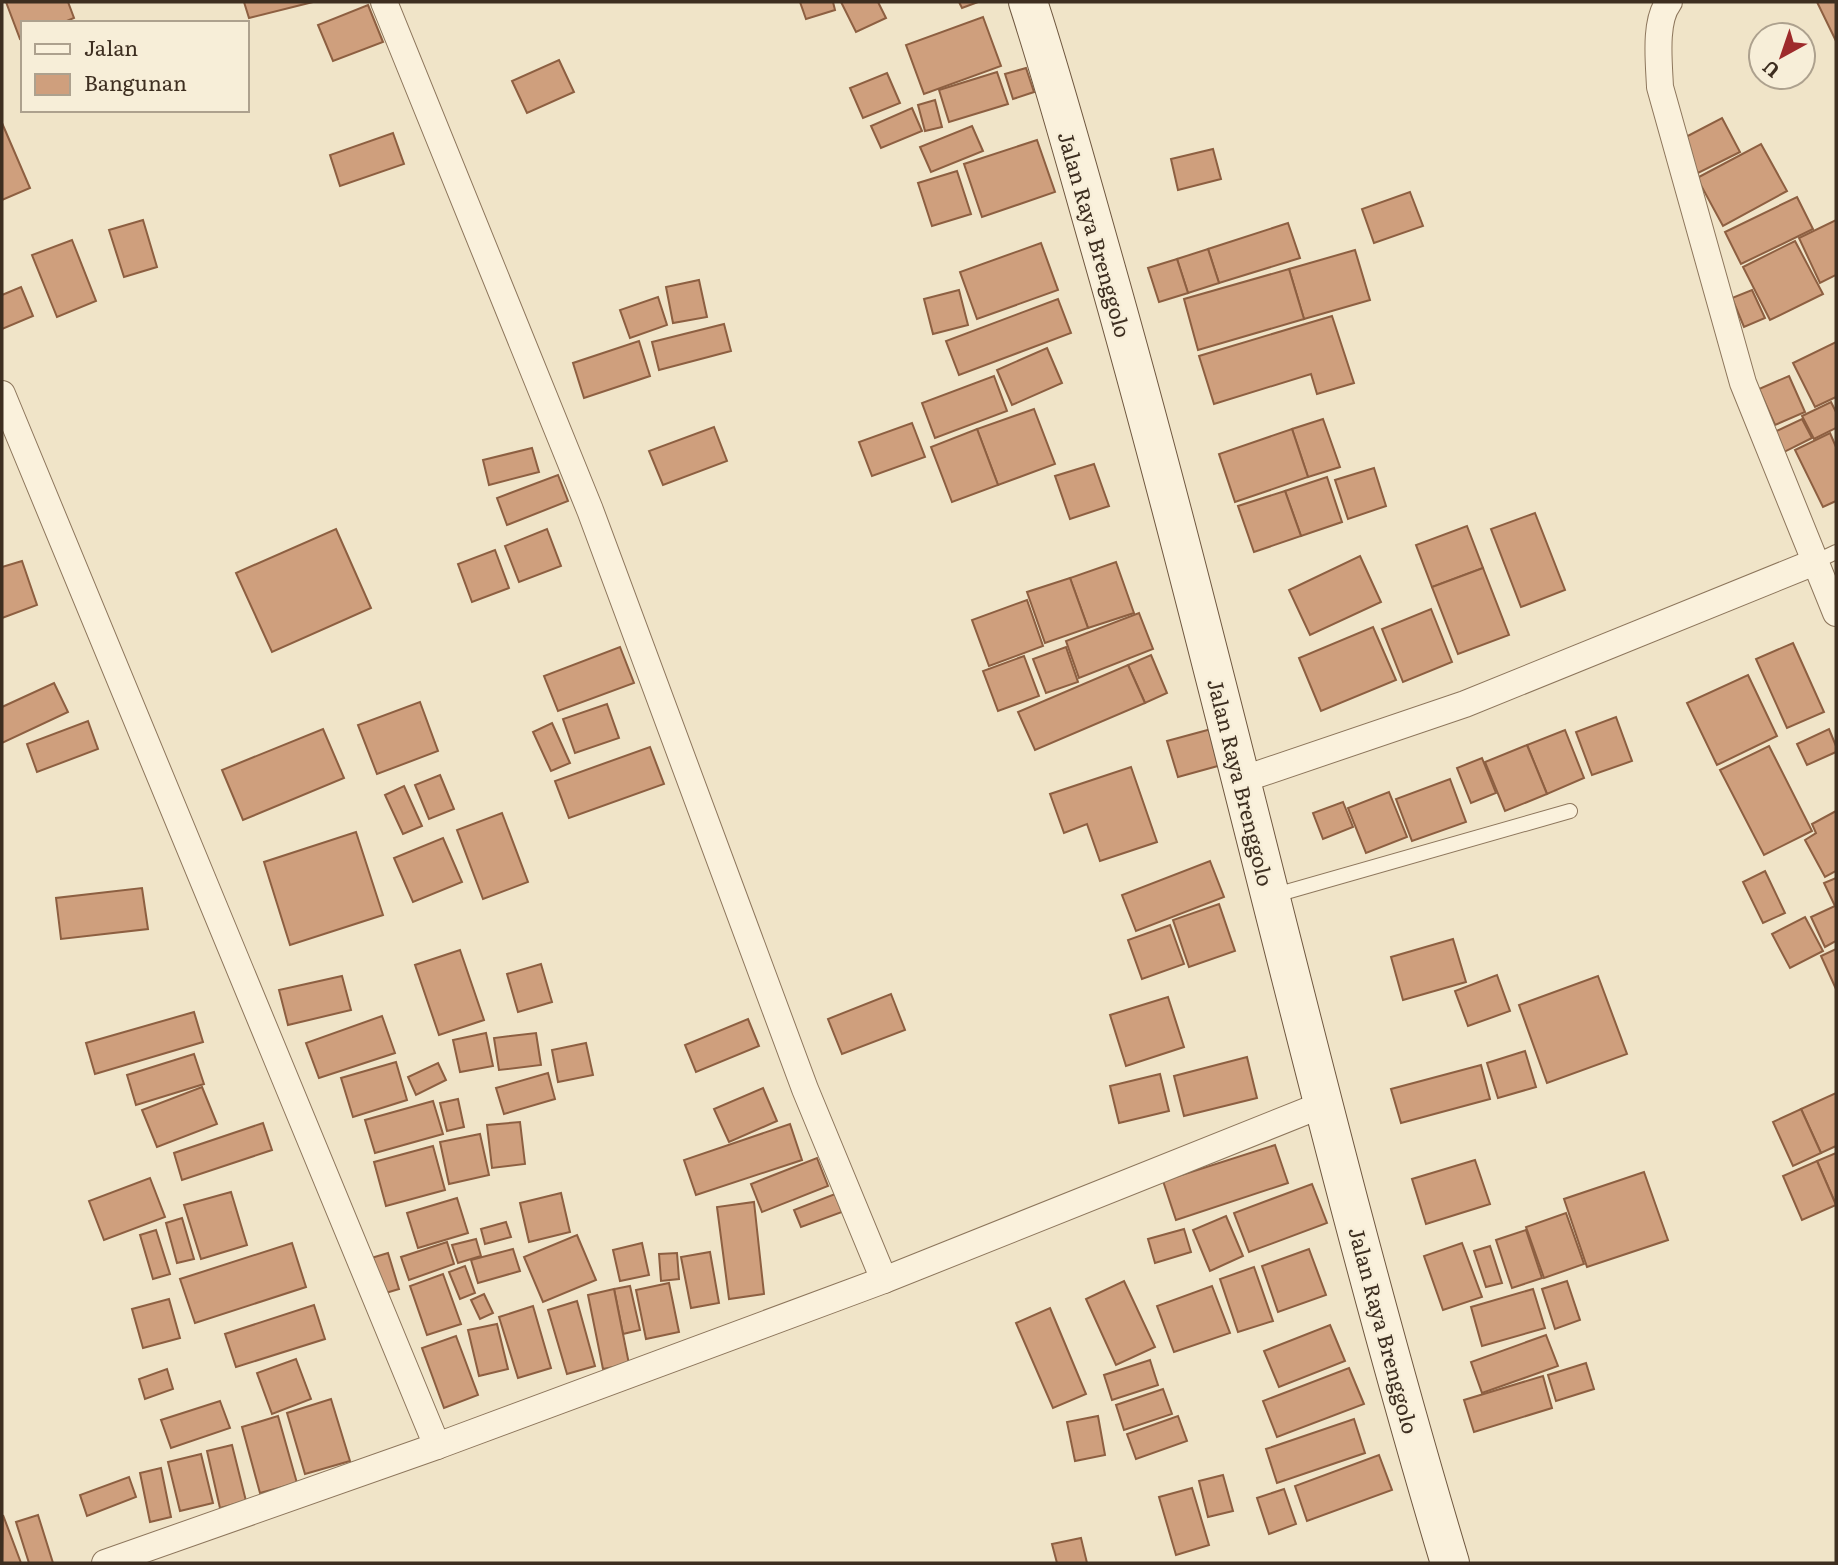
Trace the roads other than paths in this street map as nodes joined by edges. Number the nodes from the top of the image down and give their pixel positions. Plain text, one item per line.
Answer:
1 (384, 2) edge
2 (1028, 2) edge
3 (1669, 2) edge
4 (2, 394) edge
5 (1826, 557) edge
6 (1836, 613) edge
7 (1241, 780) junction
8 (1570, 811) dead end
9 (1271, 897) junction
10 (1324, 1104) junction
11 (884, 1280) junction
12 (437, 1446) junction
13 (105, 1563) edge
14 (1450, 1563) edge

1 - 11 street
2 - 7 main road, Jalan Raya Brenggolo
3 - 5 street
4 - 12 street
5 - 6 street
5 - 7 street
7 - 9 main road, Jalan Raya Brenggolo
8 - 9 lane
9 - 10 main road, Jalan Raya Brenggolo
10 - 11 street
10 - 14 main road, Jalan Raya Brenggolo
11 - 12 street
12 - 13 street

